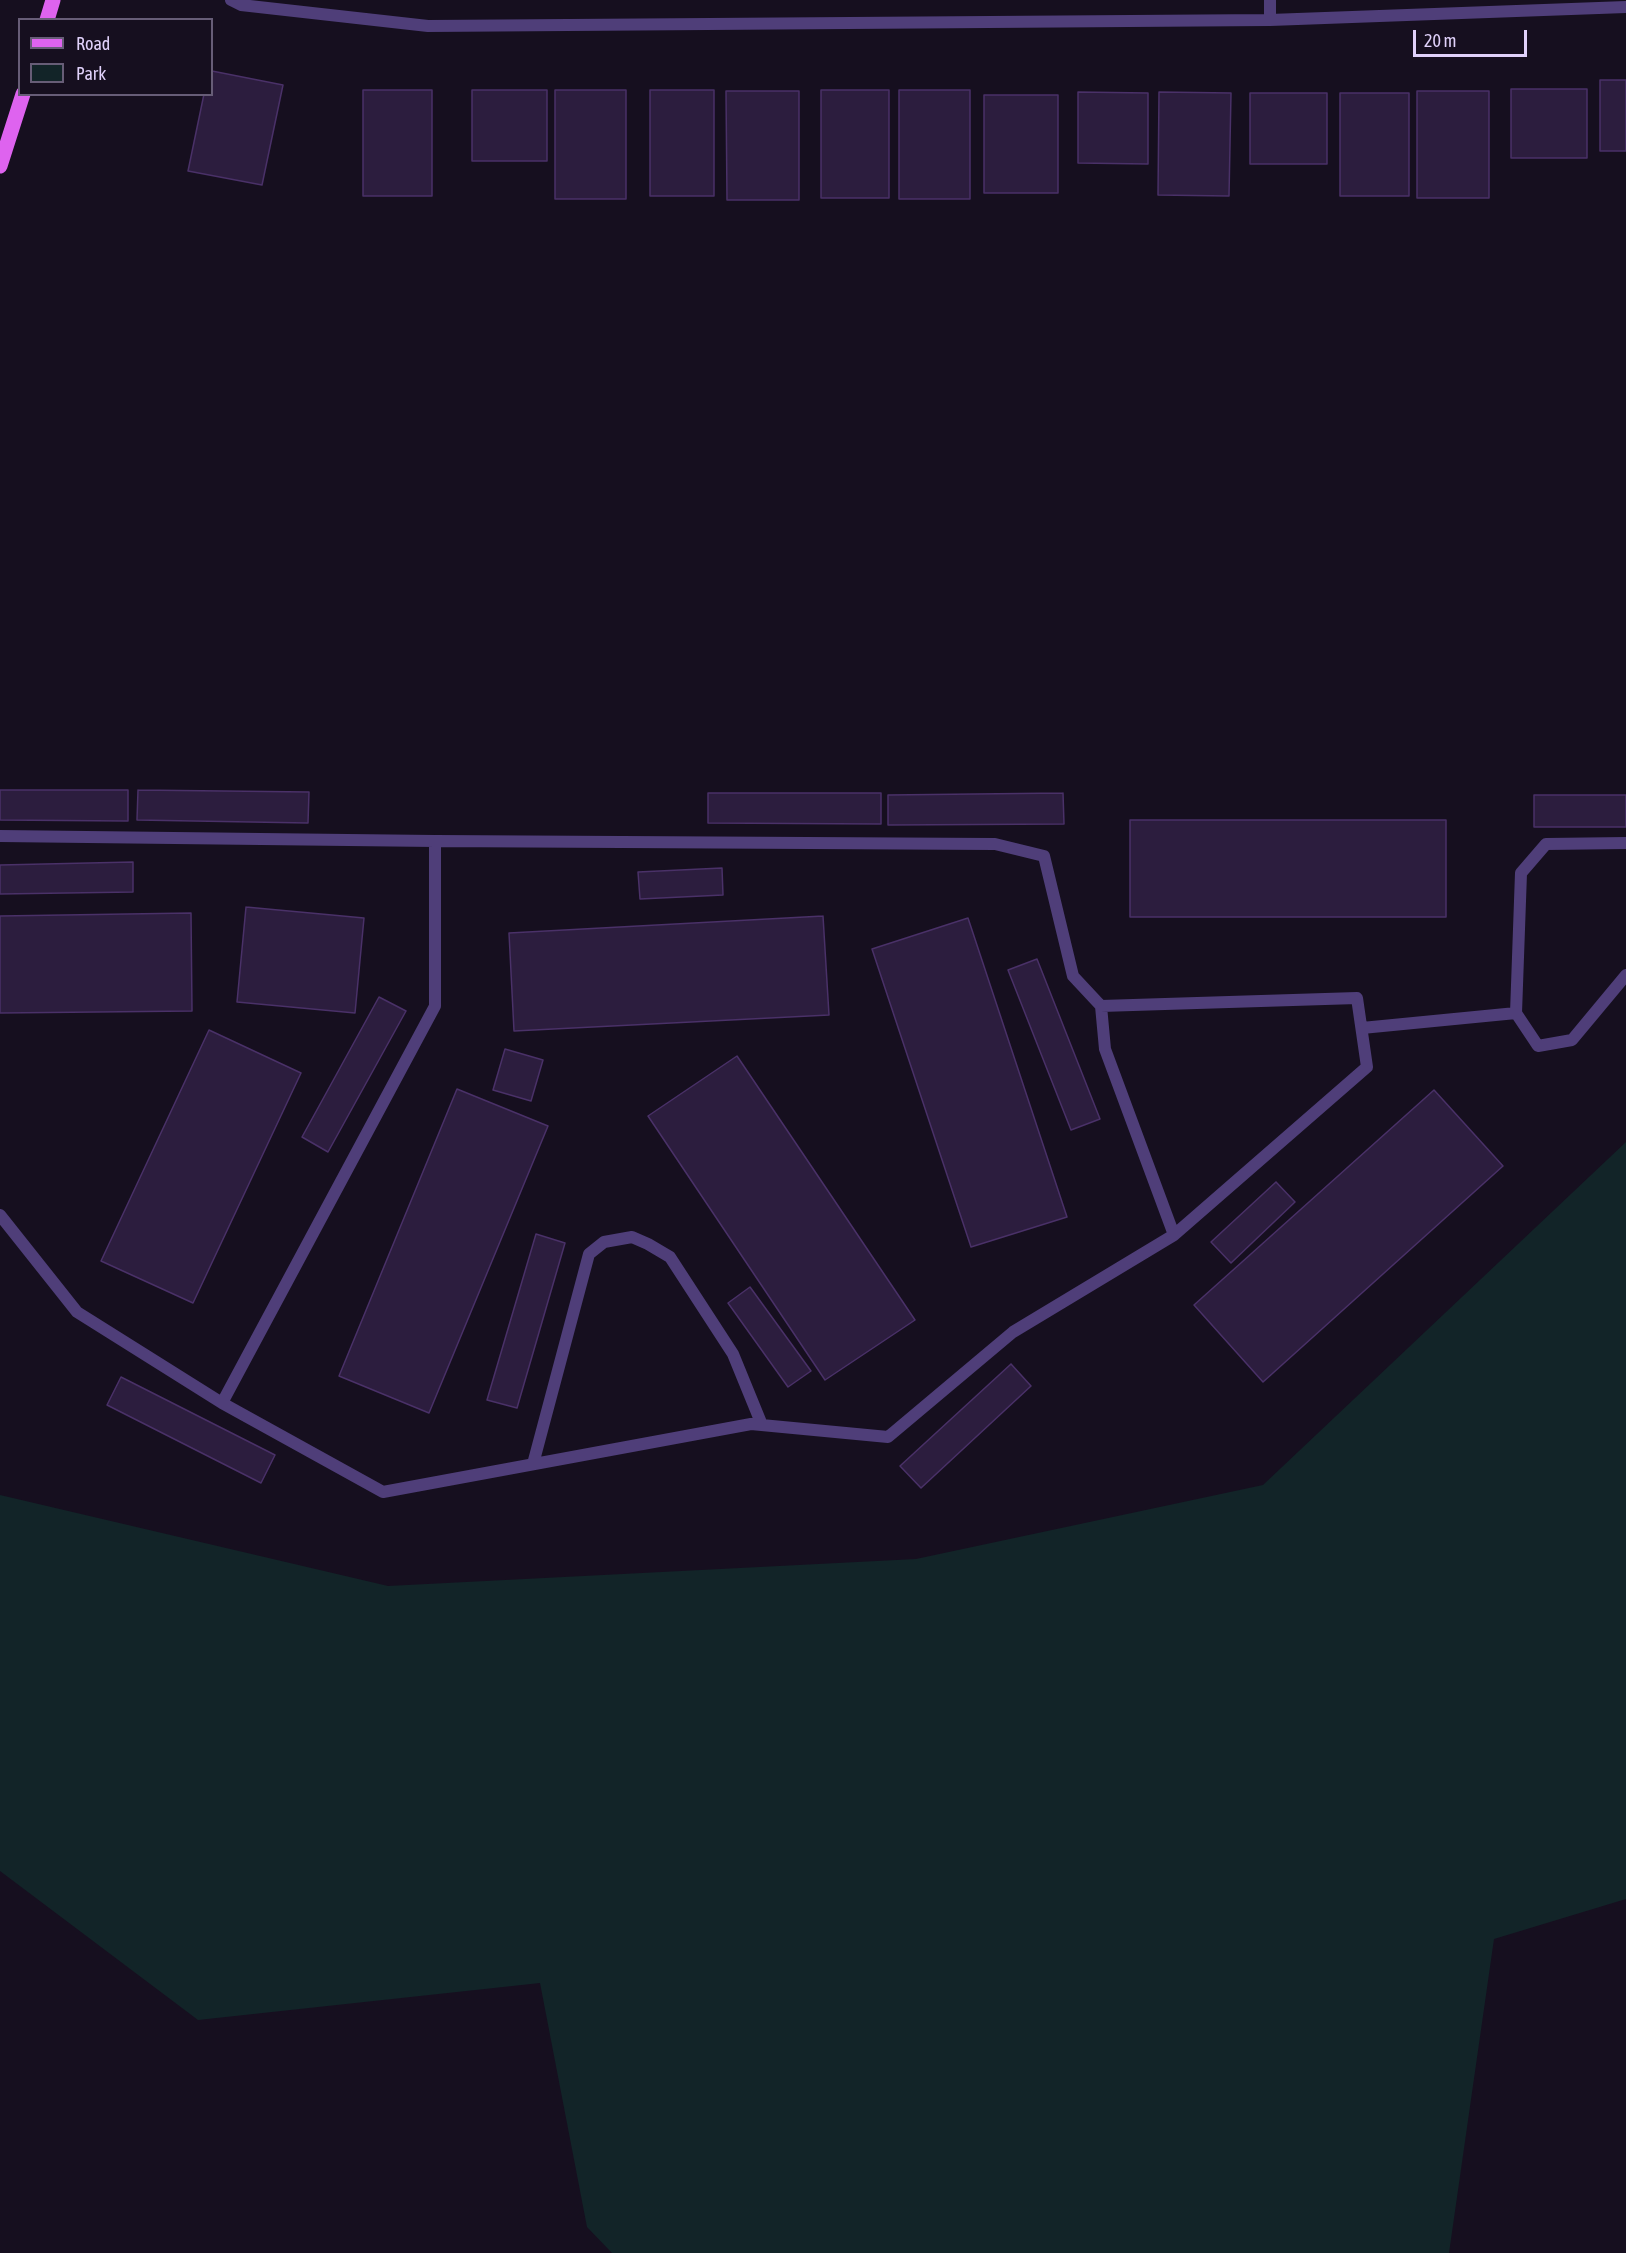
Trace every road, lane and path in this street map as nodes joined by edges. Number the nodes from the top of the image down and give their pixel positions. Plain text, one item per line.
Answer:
1 (53, 0) edge
2 (231, 0) edge
3 (1270, 0) edge
4 (1626, 7) edge
5 (48, 18) edge
6 (1270, 20) junction
7 (22, 96) edge
8 (0, 166) edge
9 (0, 836) edge
10 (435, 841) junction
11 (1626, 843) edge
12 (1626, 975) edge
13 (1101, 1006) junction
14 (1516, 1013) junction
15 (1362, 1029) junction
16 (0, 1215) edge
17 (1174, 1235) junction
18 (222, 1403) junction
19 (762, 1425) junction
20 (532, 1464) junction

1 - 5 main road
2 - 6 street
3 - 6 street
4 - 6 street
7 - 8 main road
9 - 10 street
10 - 13 street
10 - 18 street
11 - 14 street
12 - 14 street
13 - 15 street
13 - 17 street
14 - 15 street
15 - 17 street
16 - 18 street
17 - 19 street
18 - 20 street
19 - 20 street
19 - 20 street

